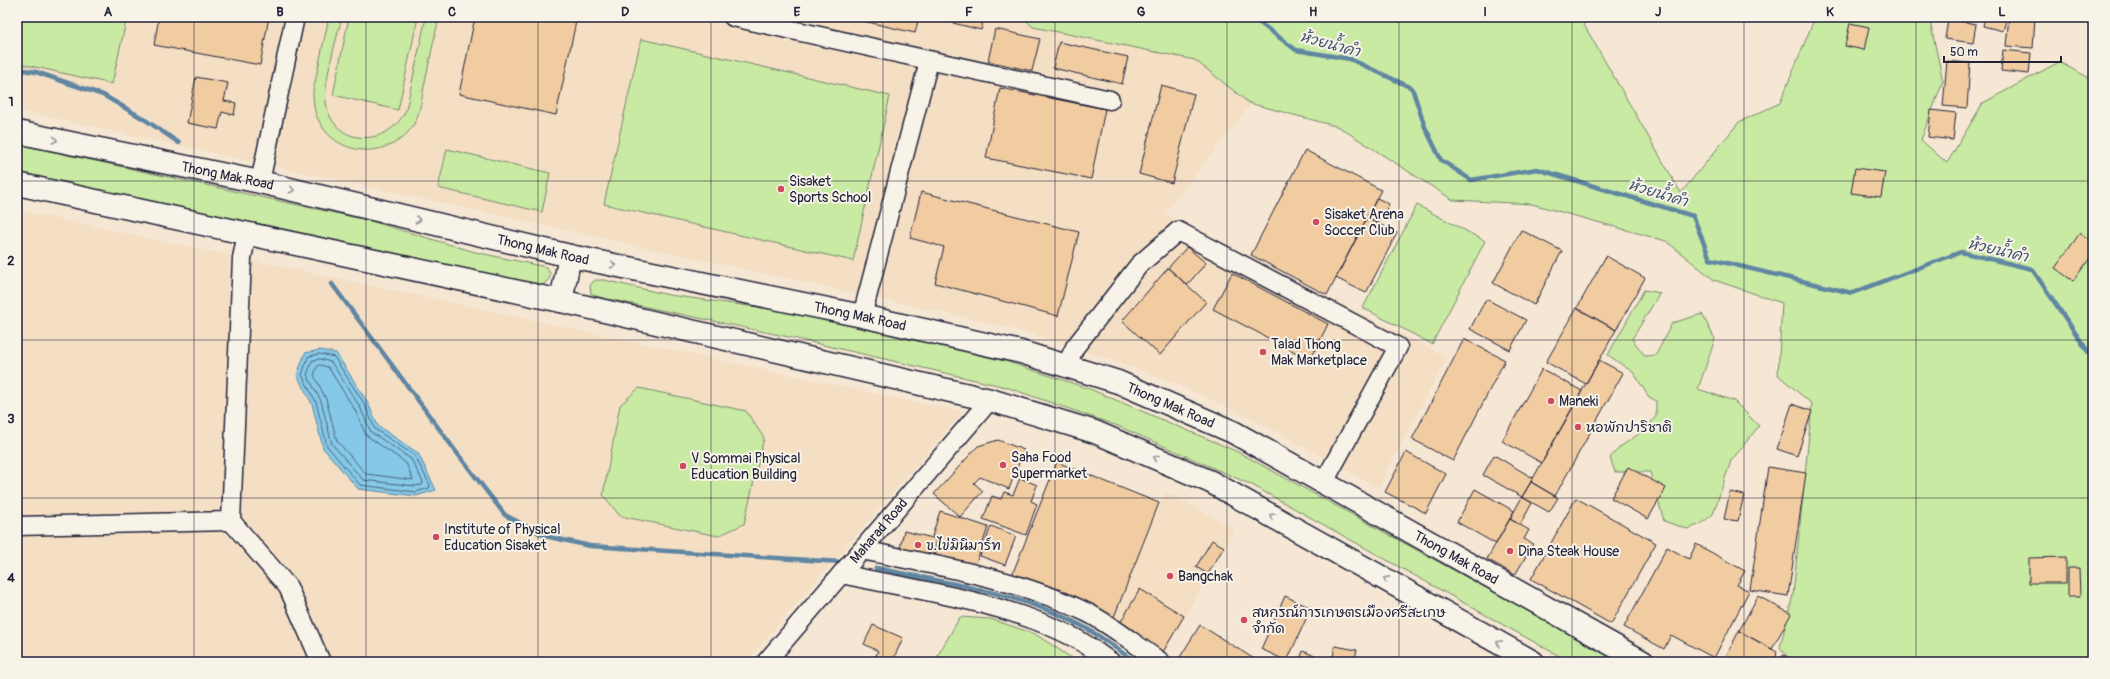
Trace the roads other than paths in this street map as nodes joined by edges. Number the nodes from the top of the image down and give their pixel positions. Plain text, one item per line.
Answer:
1 (295, 17) edge
2 (732, 17) edge
3 (929, 61) junction
4 (1110, 100) dead end
5 (17, 132) edge
6 (260, 182) junction
7 (17, 184) edge
8 (247, 234) junction
9 (570, 256) junction
10 (561, 301) junction
11 (862, 316) junction
12 (1066, 366) junction
13 (990, 400) junction
14 (1324, 482) junction
15 (231, 521) junction
16 (17, 526) edge
17 (862, 550) junction
18 (841, 574) junction
19 (321, 662) edge
20 (766, 662) edge
21 (1111, 662) edge
22 (1161, 662) edge
23 (1533, 662) edge
24 (1643, 662) edge

1 - 6 street
2 - 3 street
3 - 4 street
3 - 11 street
5 -> 6 main road, Thong Mak Road
6 -> 9 main road, Thong Mak Road
7 - 8 main road
8 - 10 main road
8 - 15 street
9 - 10 main road
9 -> 11 main road, Thong Mak Road
10 - 13 main road
11 - 12 main road, Thong Mak Road
12 - 14 main road, Thong Mak Road
12 - 14 street
13 - 17 street, Maharad Road
23 -> 13 main road
14 - 24 main road, Thong Mak Road
15 - 16 street
15 - 19 street
17 - 18 street, Maharad Road
17 - 22 street
18 - 20 street, Maharad Road
18 - 21 street

